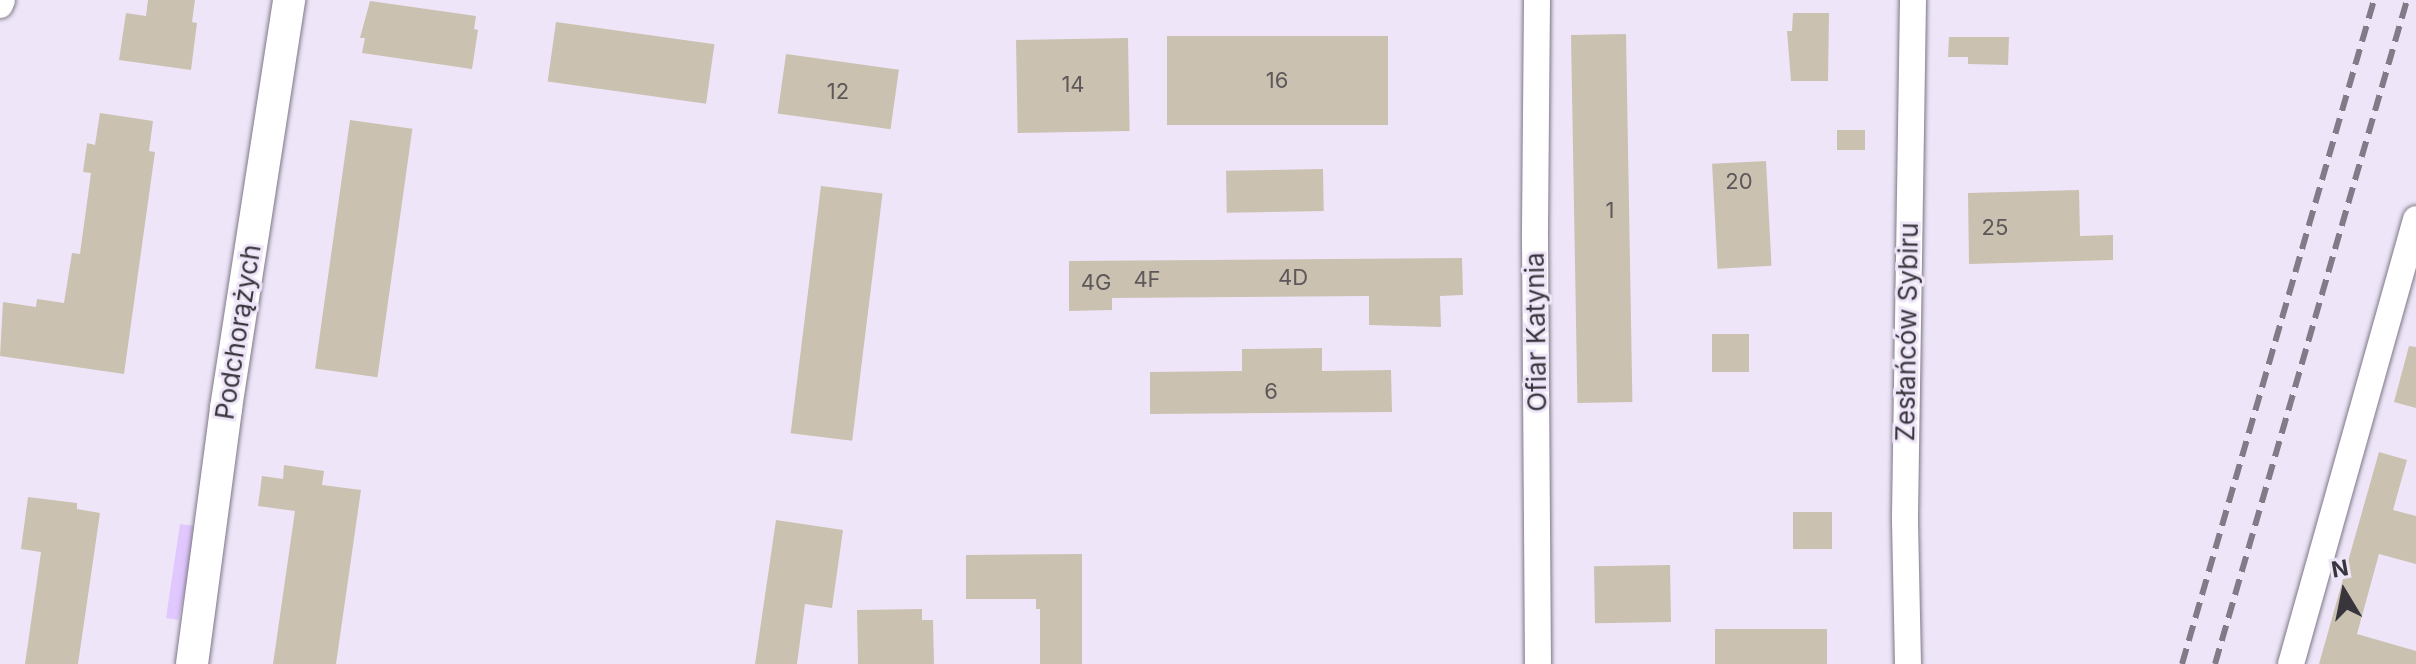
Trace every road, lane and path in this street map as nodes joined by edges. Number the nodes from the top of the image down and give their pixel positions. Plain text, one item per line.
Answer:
1 (289, 0) edge
2 (1537, 0) edge
3 (1913, 0) edge
4 (2416, 219) edge
5 (192, 664) edge
6 (1538, 664) edge
7 (1908, 664) edge
8 (2291, 664) edge

1 - 5 street, Podchorążych
2 - 6 street, Ofiar Katynia
3 - 7 street, Zesłańców Sybiru
4 - 8 street

